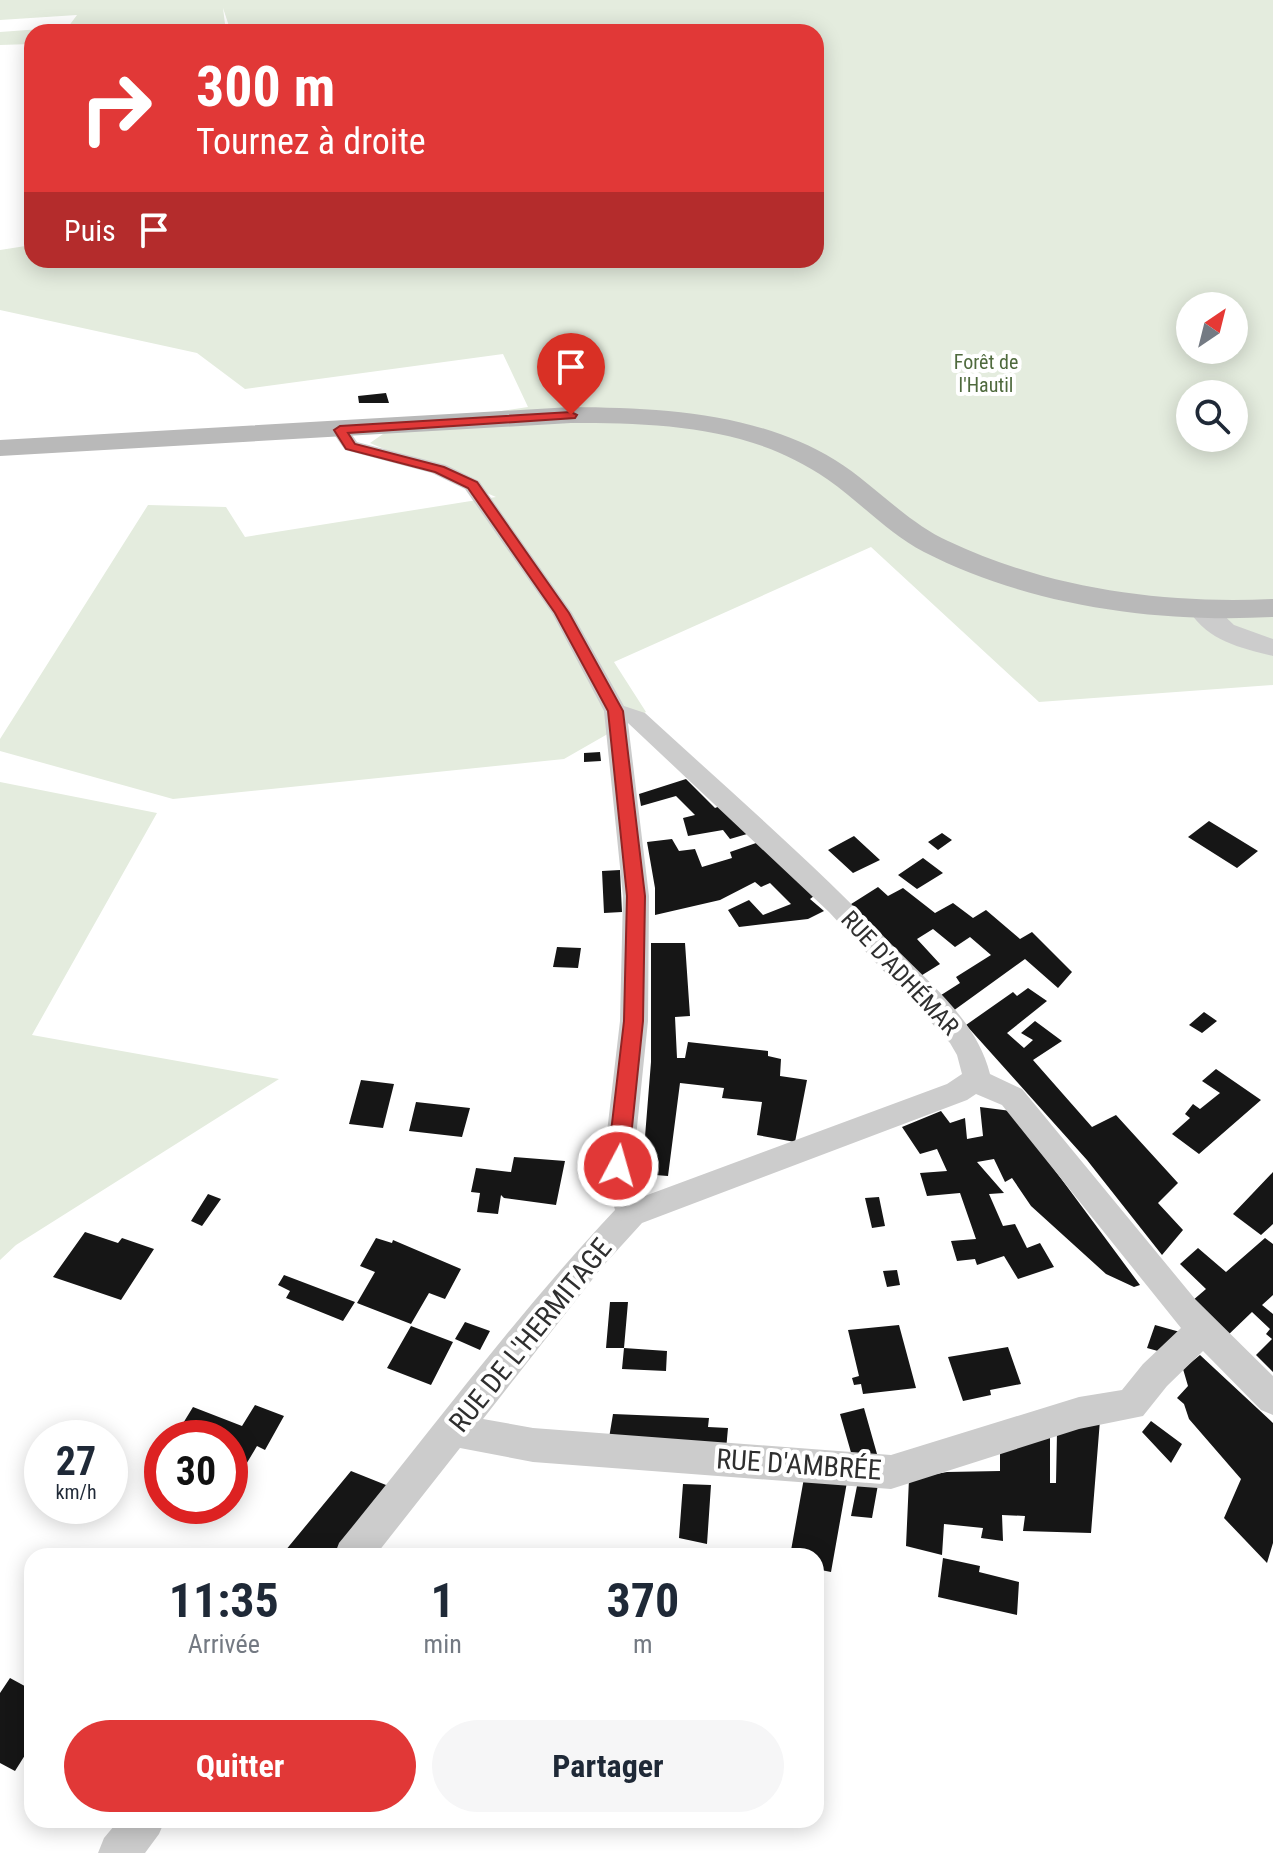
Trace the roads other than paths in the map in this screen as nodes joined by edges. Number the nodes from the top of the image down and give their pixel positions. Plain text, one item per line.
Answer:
1 (340, 430) junction
2 (0, 448) edge
3 (1273, 608) edge
4 (1203, 611) junction
5 (1273, 648) edge
6 (615, 711) junction
7 (972, 1082) junction
8 (631, 1214) junction
9 (1202, 1330) junction
10 (1273, 1399) edge
11 (452, 1430) junction
12 (358, 1548) edge
13 (139, 1828) edge
14 (119, 1853) edge

1 - 2 main road
1 - 4 main road
1 - 6 street
3 - 4 main road
4 - 5 street
6 - 7 street, RUE D'ADHÉMAR
6 - 8 street
7 - 8 street, RUE DE L'HERMITAGE
7 - 9 street
8 - 11 street, RUE DE L'HERMITAGE
9 - 10 street
9 - 11 street, RUE D'AMBRÉE
11 - 12 street, RUE DE L'HERMITAGE
13 - 14 street

